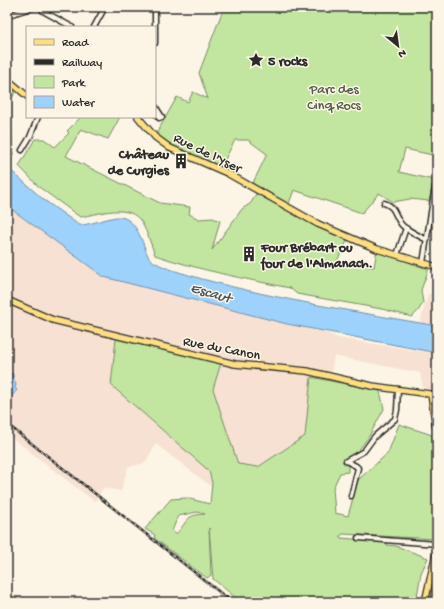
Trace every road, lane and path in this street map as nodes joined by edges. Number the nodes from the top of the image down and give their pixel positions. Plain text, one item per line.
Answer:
1 (34, 7) edge
2 (41, 7) edge
3 (105, 7) edge
4 (155, 7) edge
5 (7, 18) edge
6 (70, 26) edge
7 (95, 26) edge
8 (155, 26) edge
9 (7, 79) edge
10 (26, 95) edge
11 (156, 108) edge
12 (156, 114) edge
13 (38, 118) edge
14 (139, 118) edge
15 (22, 150) dead end
16 (437, 174) edge
17 (384, 203) dead end
18 (406, 228) junction
19 (427, 240) junction
20 (397, 255) junction
21 (423, 263) junction
22 (437, 267) edge
23 (7, 300) edge
24 (398, 389) junction
25 (434, 394) edge
26 (437, 401) edge
27 (432, 406) junction
28 (437, 434) edge
29 (351, 496) dead end
30 (358, 538) dead end
31 (437, 544) edge
32 (437, 549) edge
33 (426, 602) edge

1 - 5 street
2 - 6 street
3 - 7 street
4 - 8 street
9 - 10 main road
11 - 12 street
13 - 15 street
14 - 20 main road, Rue de l'Yser
16 - 19 street
17 - 18 street
18 - 19 street
18 - 20 street
19 - 21 street
20 - 21 main road, Rue de l'Yser
21 - 22 main road, Rue de l'Yser
23 - 24 main road, Rue du Canon
24 - 25 main road, Rue du Canon
24 - 29 street
25 - 27 main road
26 - 27 main road
27 - 28 main road
30 - 31 street
32 - 33 main road

